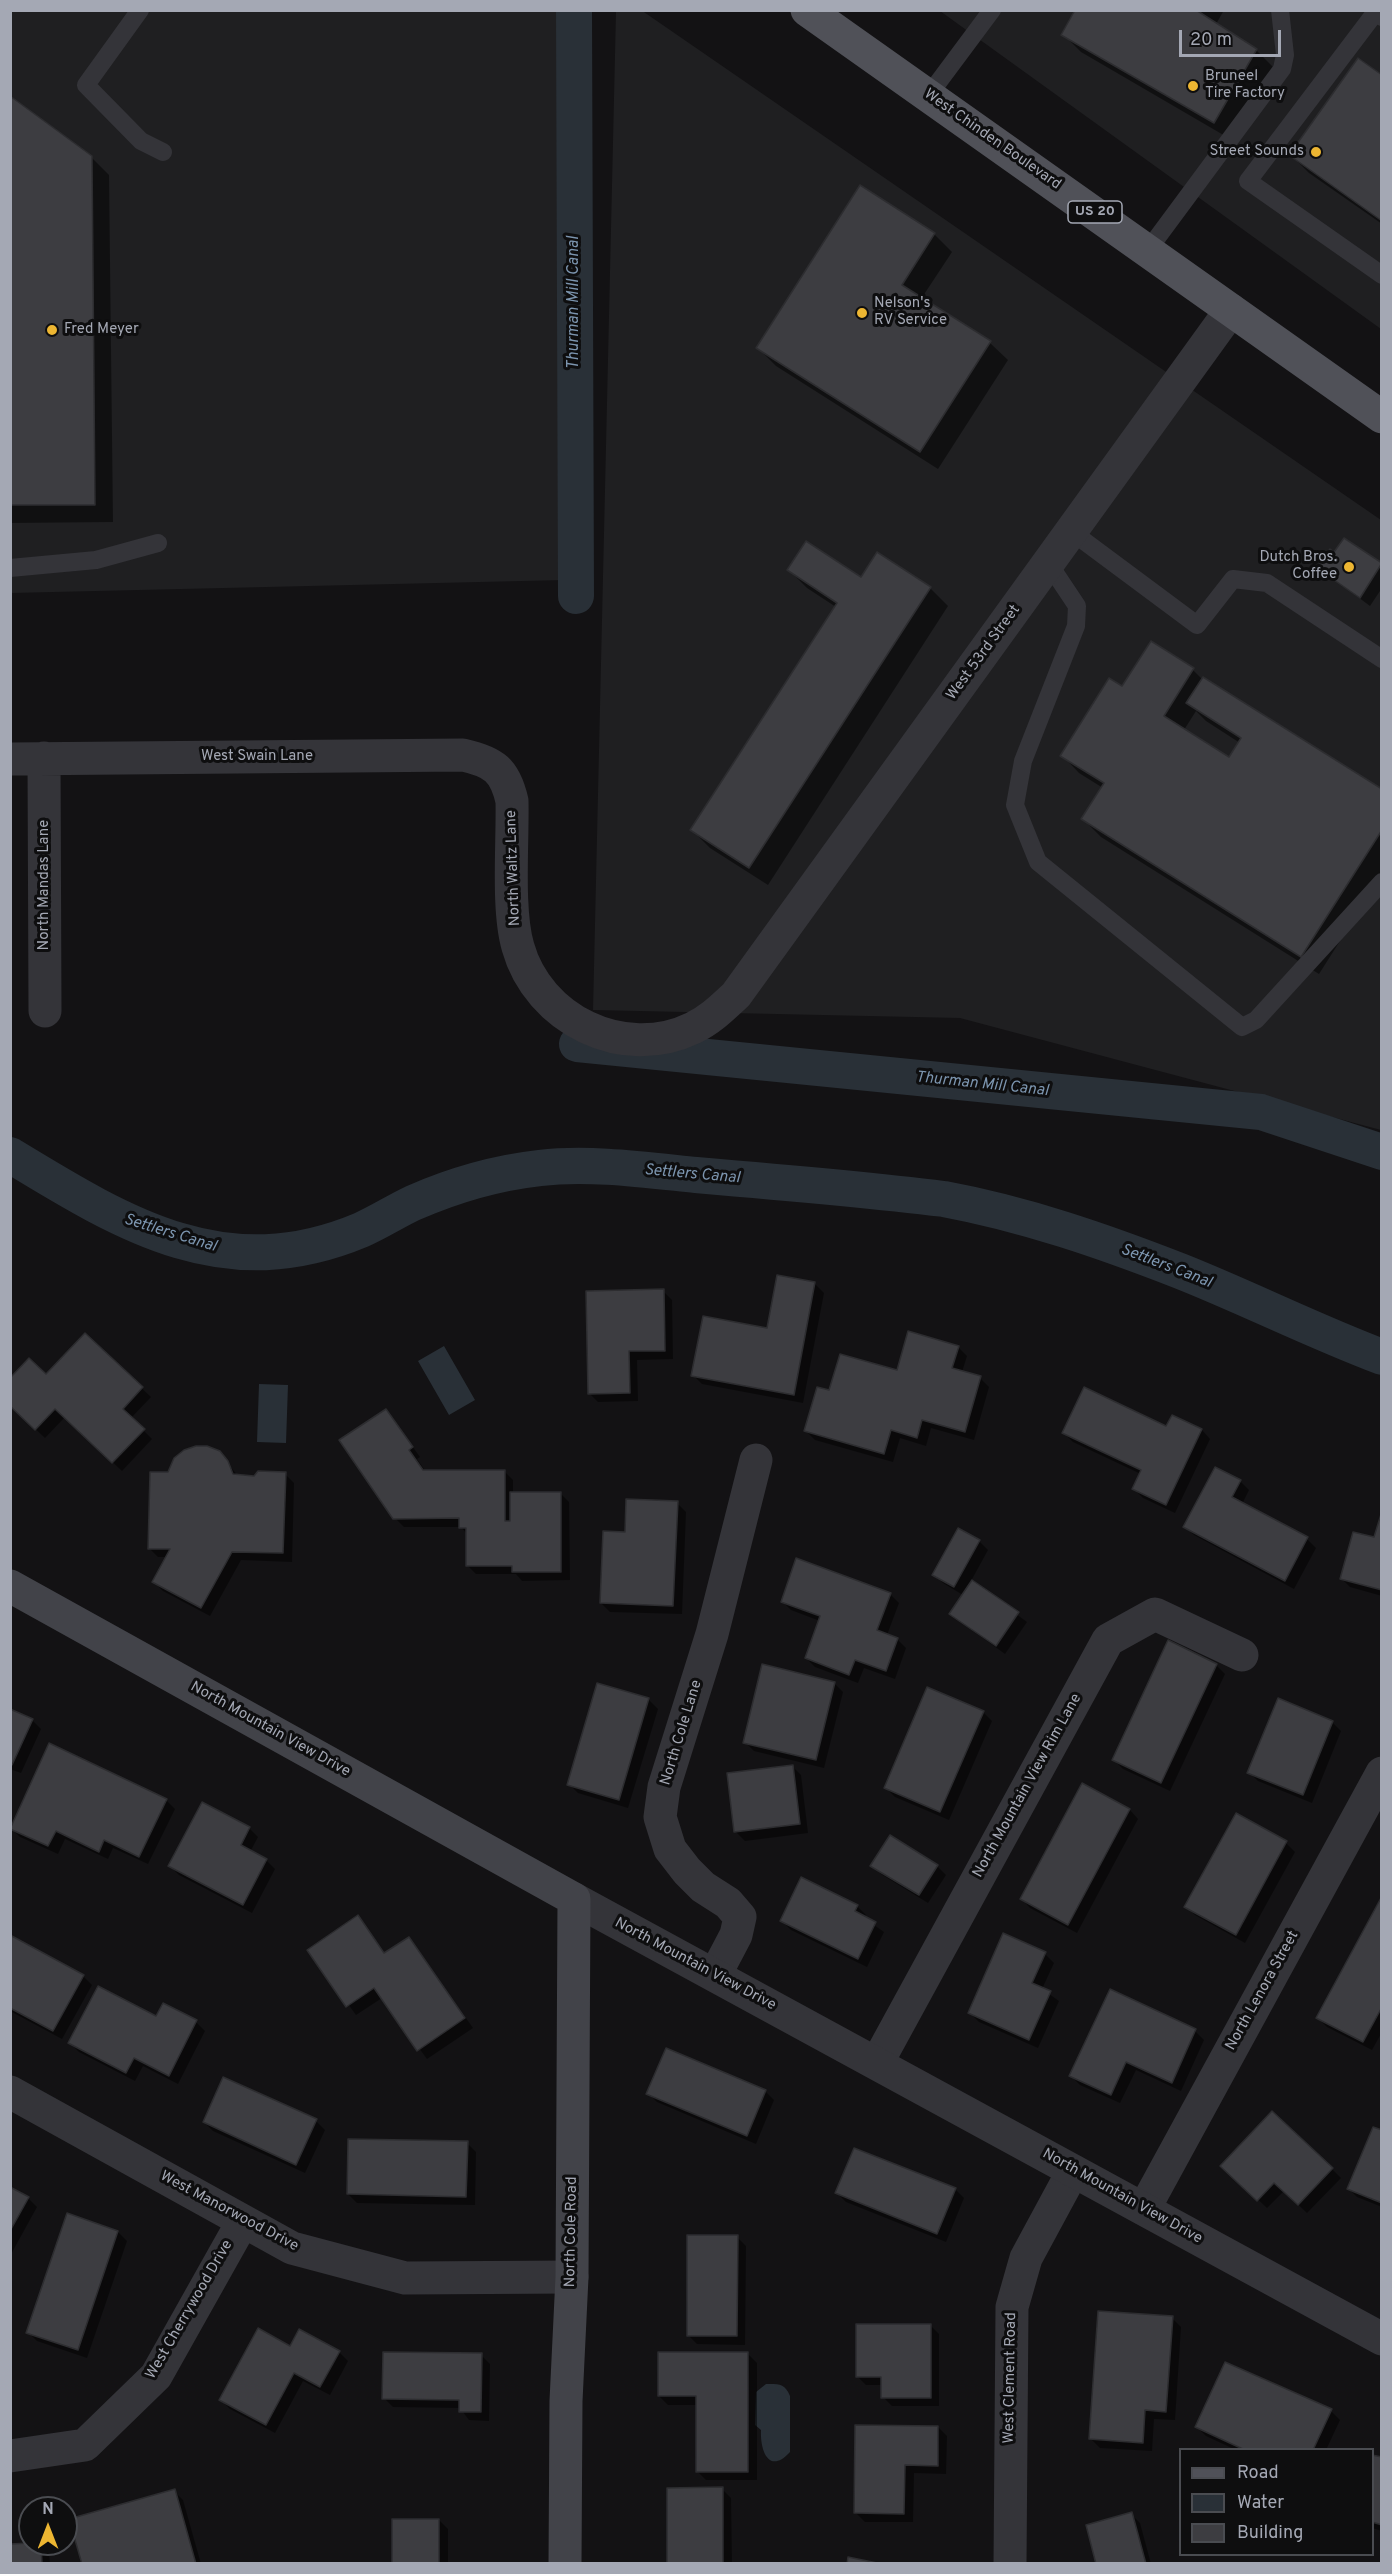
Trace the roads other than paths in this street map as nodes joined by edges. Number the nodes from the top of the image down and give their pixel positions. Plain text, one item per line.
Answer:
1 (140, 10) edge
2 (992, 10) edge
3 (1280, 10) edge
4 (820, 14) edge
5 (1382, 17) edge
6 (928, 96) junction
7 (162, 152) dead end
8 (1148, 250) junction
9 (1382, 275) edge
10 (1231, 310) junction
11 (1382, 417) edge
12 (1072, 532) junction
13 (158, 543) dead end
14 (1049, 564) junction
15 (10, 568) edge
16 (1382, 659) edge
17 (44, 758) junction
18 (10, 759) edge
19 (499, 770) joint
20 (1382, 882) edge
21 (736, 995) joint
22 (45, 1011) dead end
23 (756, 1460) dead end
24 (10, 1586) edge
25 (1242, 1654) dead end
26 (1382, 1773) edge
27 (574, 1899) junction
28 (715, 1975) junction
29 (877, 2063) junction
30 (10, 2092) edge
31 (1073, 2171) junction
32 (1144, 2209) junction
33 (243, 2221) junction
34 (572, 2277) junction
35 (1382, 2340) edge
36 (10, 2456) edge
37 (565, 2564) edge
38 (1010, 2564) edge

1 - 7 lane
2 - 6 lane
3 - 8 lane
4 - 6 main road, West Chinden Boulevard / US 20
5 - 9 lane
6 - 8 main road, West Chinden Boulevard / US 20
8 - 10 main road, West Chinden Boulevard / US 20
10 - 11 main road, West Chinden Boulevard / US 20
10 - 12 street, West 53rd Street
12 - 14 street, West 53rd Street
12 - 16 lane
13 - 15 lane
14 - 20 lane
14 - 21 street, West 53rd Street
17 - 18 street, West Swain Lane
17 - 19 street, West Swain Lane
17 - 22 street, North Mandas Lane
19 - 21 street, North Waltz Lane
23 - 28 street, North Cole Lane
24 - 27 main road, North Mountain View Drive
25 - 29 street, North Mountain View Rim Lane
26 - 32 street, North Lenora Street
27 - 28 street, North Mountain View Drive
27 - 34 main road, North Cole Road
28 - 29 street, North Mountain View Drive
29 - 31 street, North Mountain View Drive
30 - 33 street, West Manorwood Drive
31 - 32 street, North Mountain View Drive
31 - 38 street, West Clement Road
32 - 35 street, North Mountain View Drive
33 - 34 street, West Manorwood Drive
33 - 36 street, West Cherrywood Drive
34 - 37 main road, North Cole Road

